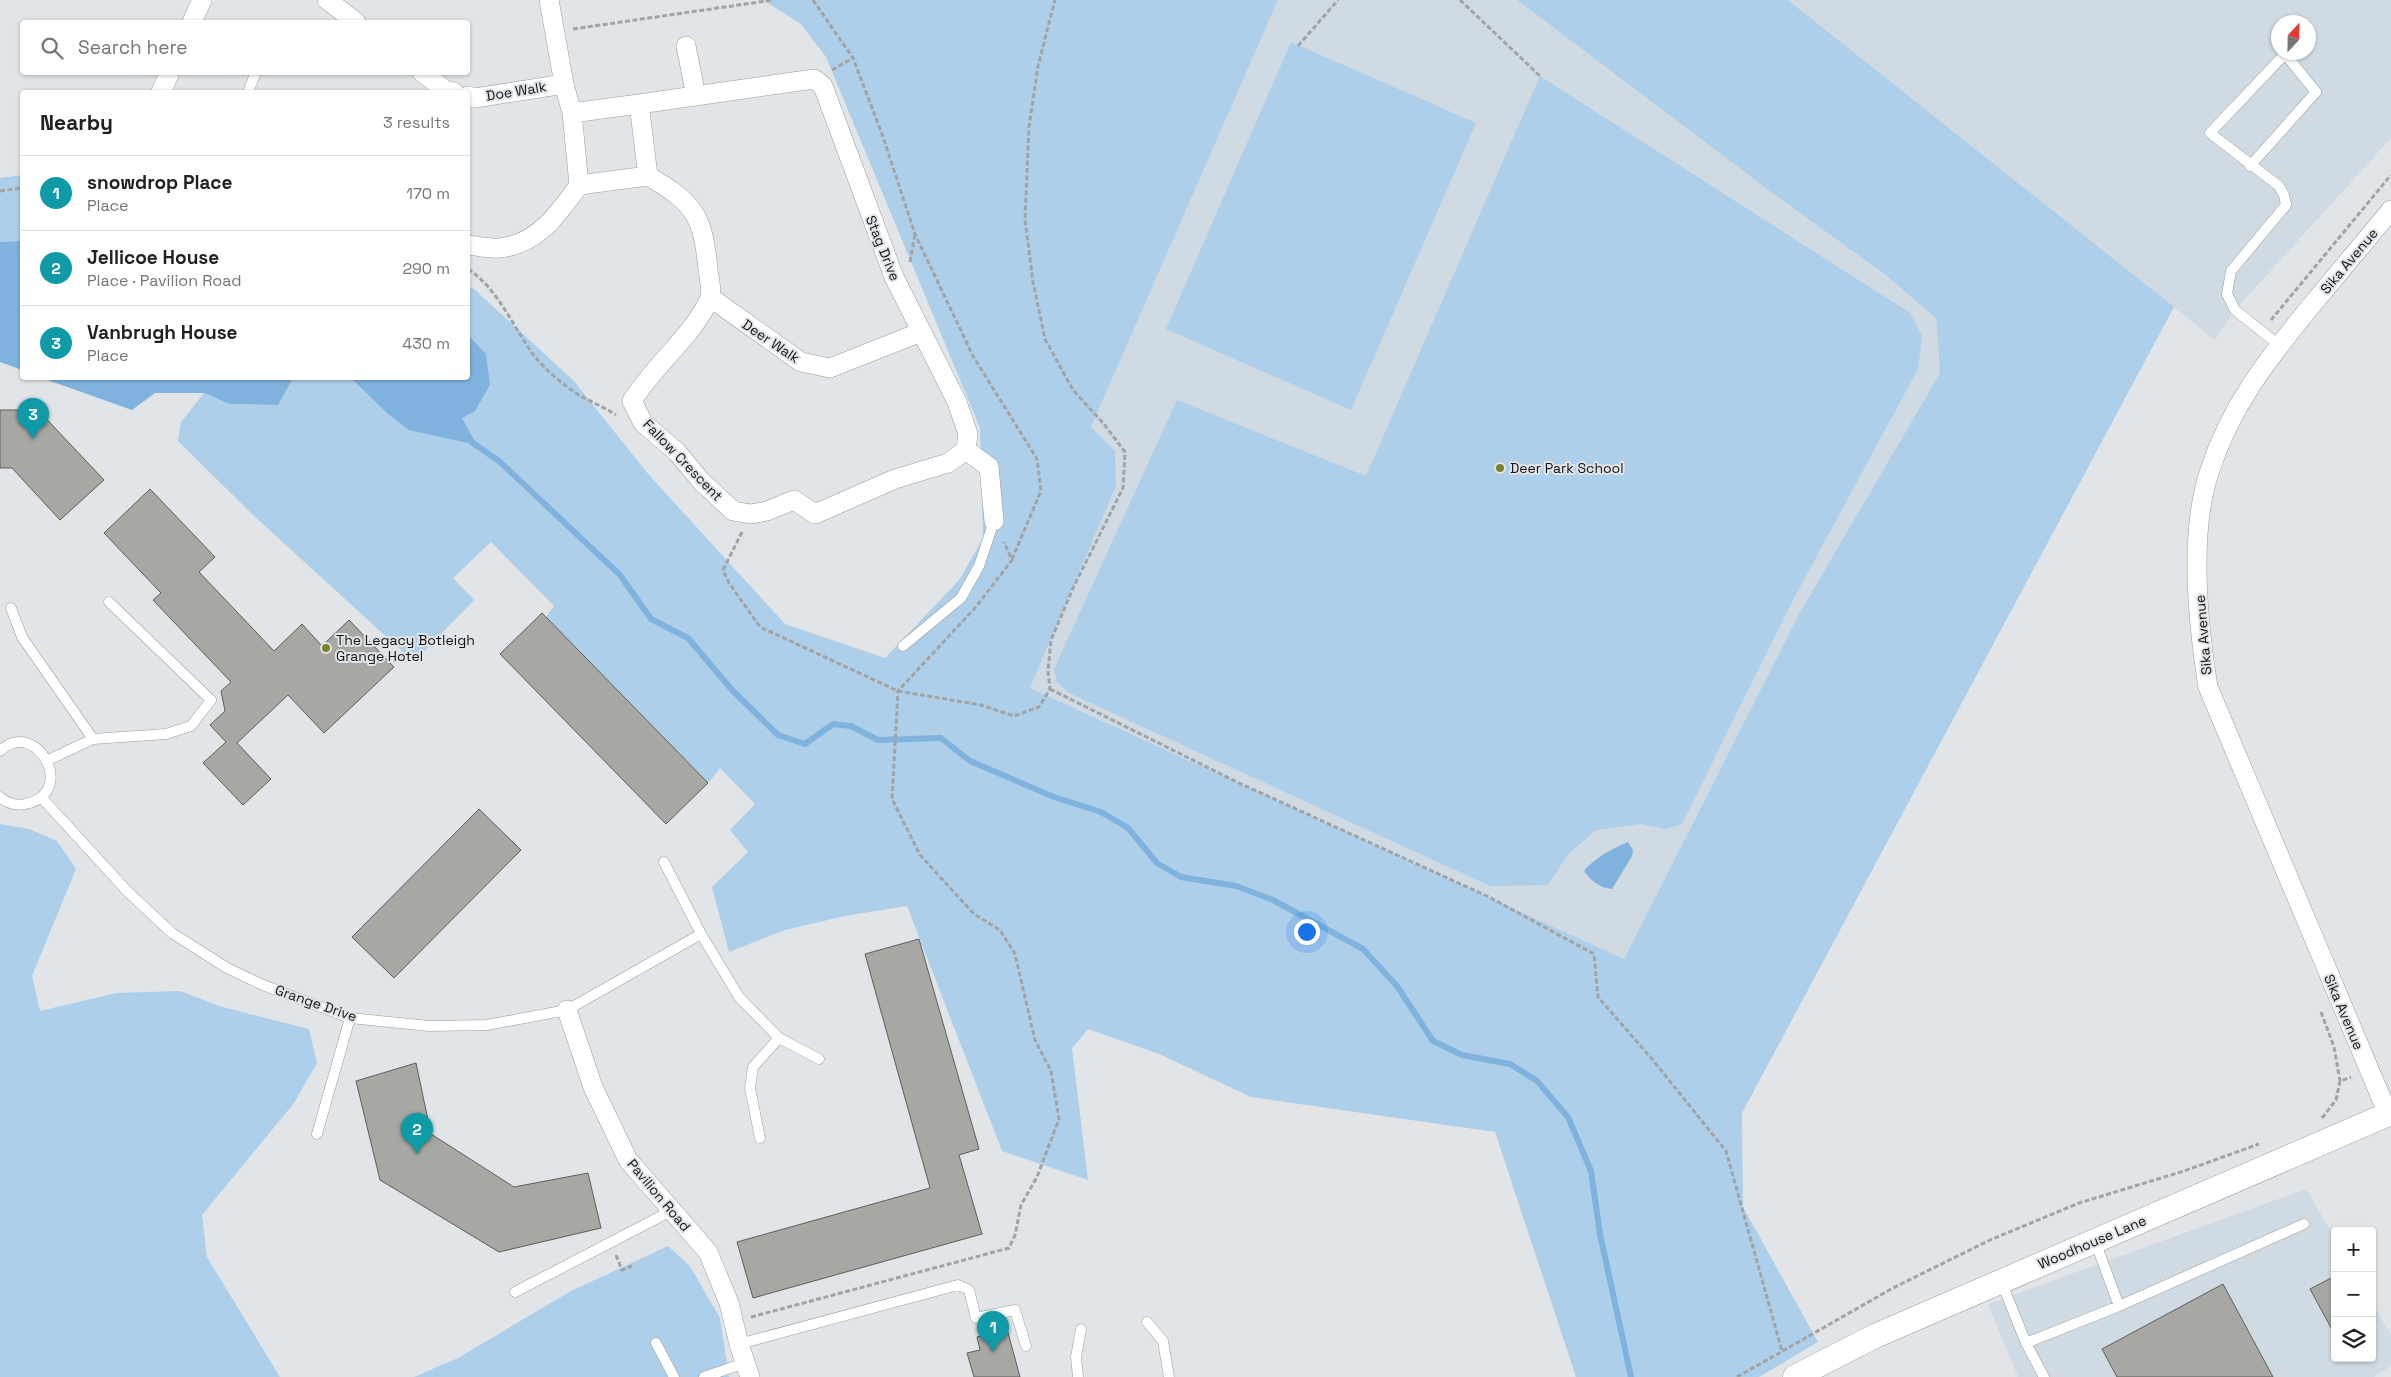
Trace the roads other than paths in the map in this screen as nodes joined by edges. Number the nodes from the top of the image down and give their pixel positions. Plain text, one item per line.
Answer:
1 (202, 0) edge
2 (327, 0) edge
3 (549, 0) edge
4 (193, 20) edge
5 (353, 20) edge
6 (686, 46) dead end
7 (169, 75) edge
8 (255, 75) edge
9 (426, 75) edge
10 (564, 84) junction
11 (163, 90) edge
12 (249, 90) edge
13 (445, 90) edge
14 (696, 96) junction
15 (470, 97) edge
16 (639, 104) junction
17 (572, 113) junction
18 (2250, 166) junction
19 (648, 176) junction
20 (579, 185) junction
21 (2391, 210) edge
22 (470, 246) edge
23 (711, 298) junction
24 (921, 332) junction
25 (2279, 345) junction
26 (966, 450) junction
27 (994, 521) joint
28 (109, 602) dead end
29 (11, 608) dead end
30 (903, 646) dead end
31 (93, 739) junction
32 (1, 748) edge
33 (48, 760) junction
34 (0, 797) edge
35 (41, 797) junction
36 (664, 862) dead end
37 (701, 934) junction
38 (568, 1010) junction
39 (350, 1018) junction
40 (778, 1038) junction
41 (819, 1059) dead end
42 (2389, 1114) edge
43 (317, 1134) dead end
44 (760, 1138) dead end
45 (671, 1211) junction
46 (2304, 1224) dead end
47 (2095, 1241) junction
48 (2001, 1281) junction
49 (516, 1292) dead end
50 (2118, 1306) junction
51 (1147, 1322) dead end
52 (1081, 1329) dead end
53 (2026, 1343) junction
54 (656, 1344) dead end
55 (739, 1344) junction
56 (1026, 1346) dead end
57 (747, 1370) edge
58 (674, 1377) edge
59 (704, 1377) edge
60 (1078, 1377) edge
61 (1168, 1377) edge
62 (1795, 1377) edge
63 (2044, 1377) edge

1 - 4 street
2 - 5 street
3 - 10 street
6 - 14 street
7 - 11 street
8 - 12 lane
9 - 13 street
10 - 15 street, Doe Walk
10 - 17 street
14 - 16 street, Stag Drive
14 - 24 street, Stag Drive
16 - 17 street
16 - 19 street
17 - 20 street
18 - 18 lane
18 - 25 lane
19 - 20 street
19 - 23 street
20 - 22 street
21 - 25 street, Sika Avenue
23 - 24 street, Deer Walk
23 - 26 street, Fallow Crescent
24 - 26 street, Stag Drive
25 - 42 street, Sika Avenue
26 - 27 street
27 - 30 lane
28 - 31 lane
29 - 31 lane
31 - 33 lane
32 - 33 lane
33 - 35 lane
34 - 35 lane
35 - 39 lane, Grange Drive
36 - 37 lane
37 - 38 lane, Grange Drive
37 - 40 lane
38 - 39 lane, Grange Drive
38 - 45 street, Pavilion Road
39 - 43 lane
40 - 41 lane
40 - 44 lane
42 - 47 street, Woodhouse Lane
45 - 49 lane
45 - 55 street, Pavilion Road
46 - 50 lane
47 - 48 street, Woodhouse Lane
47 - 50 lane
48 - 53 lane
48 - 62 street, Woodhouse Lane
50 - 53 lane
51 - 61 lane
52 - 60 lane
53 - 63 lane
54 - 58 lane
55 - 56 lane
55 - 57 street, Pavilion Road
57 - 59 lane

